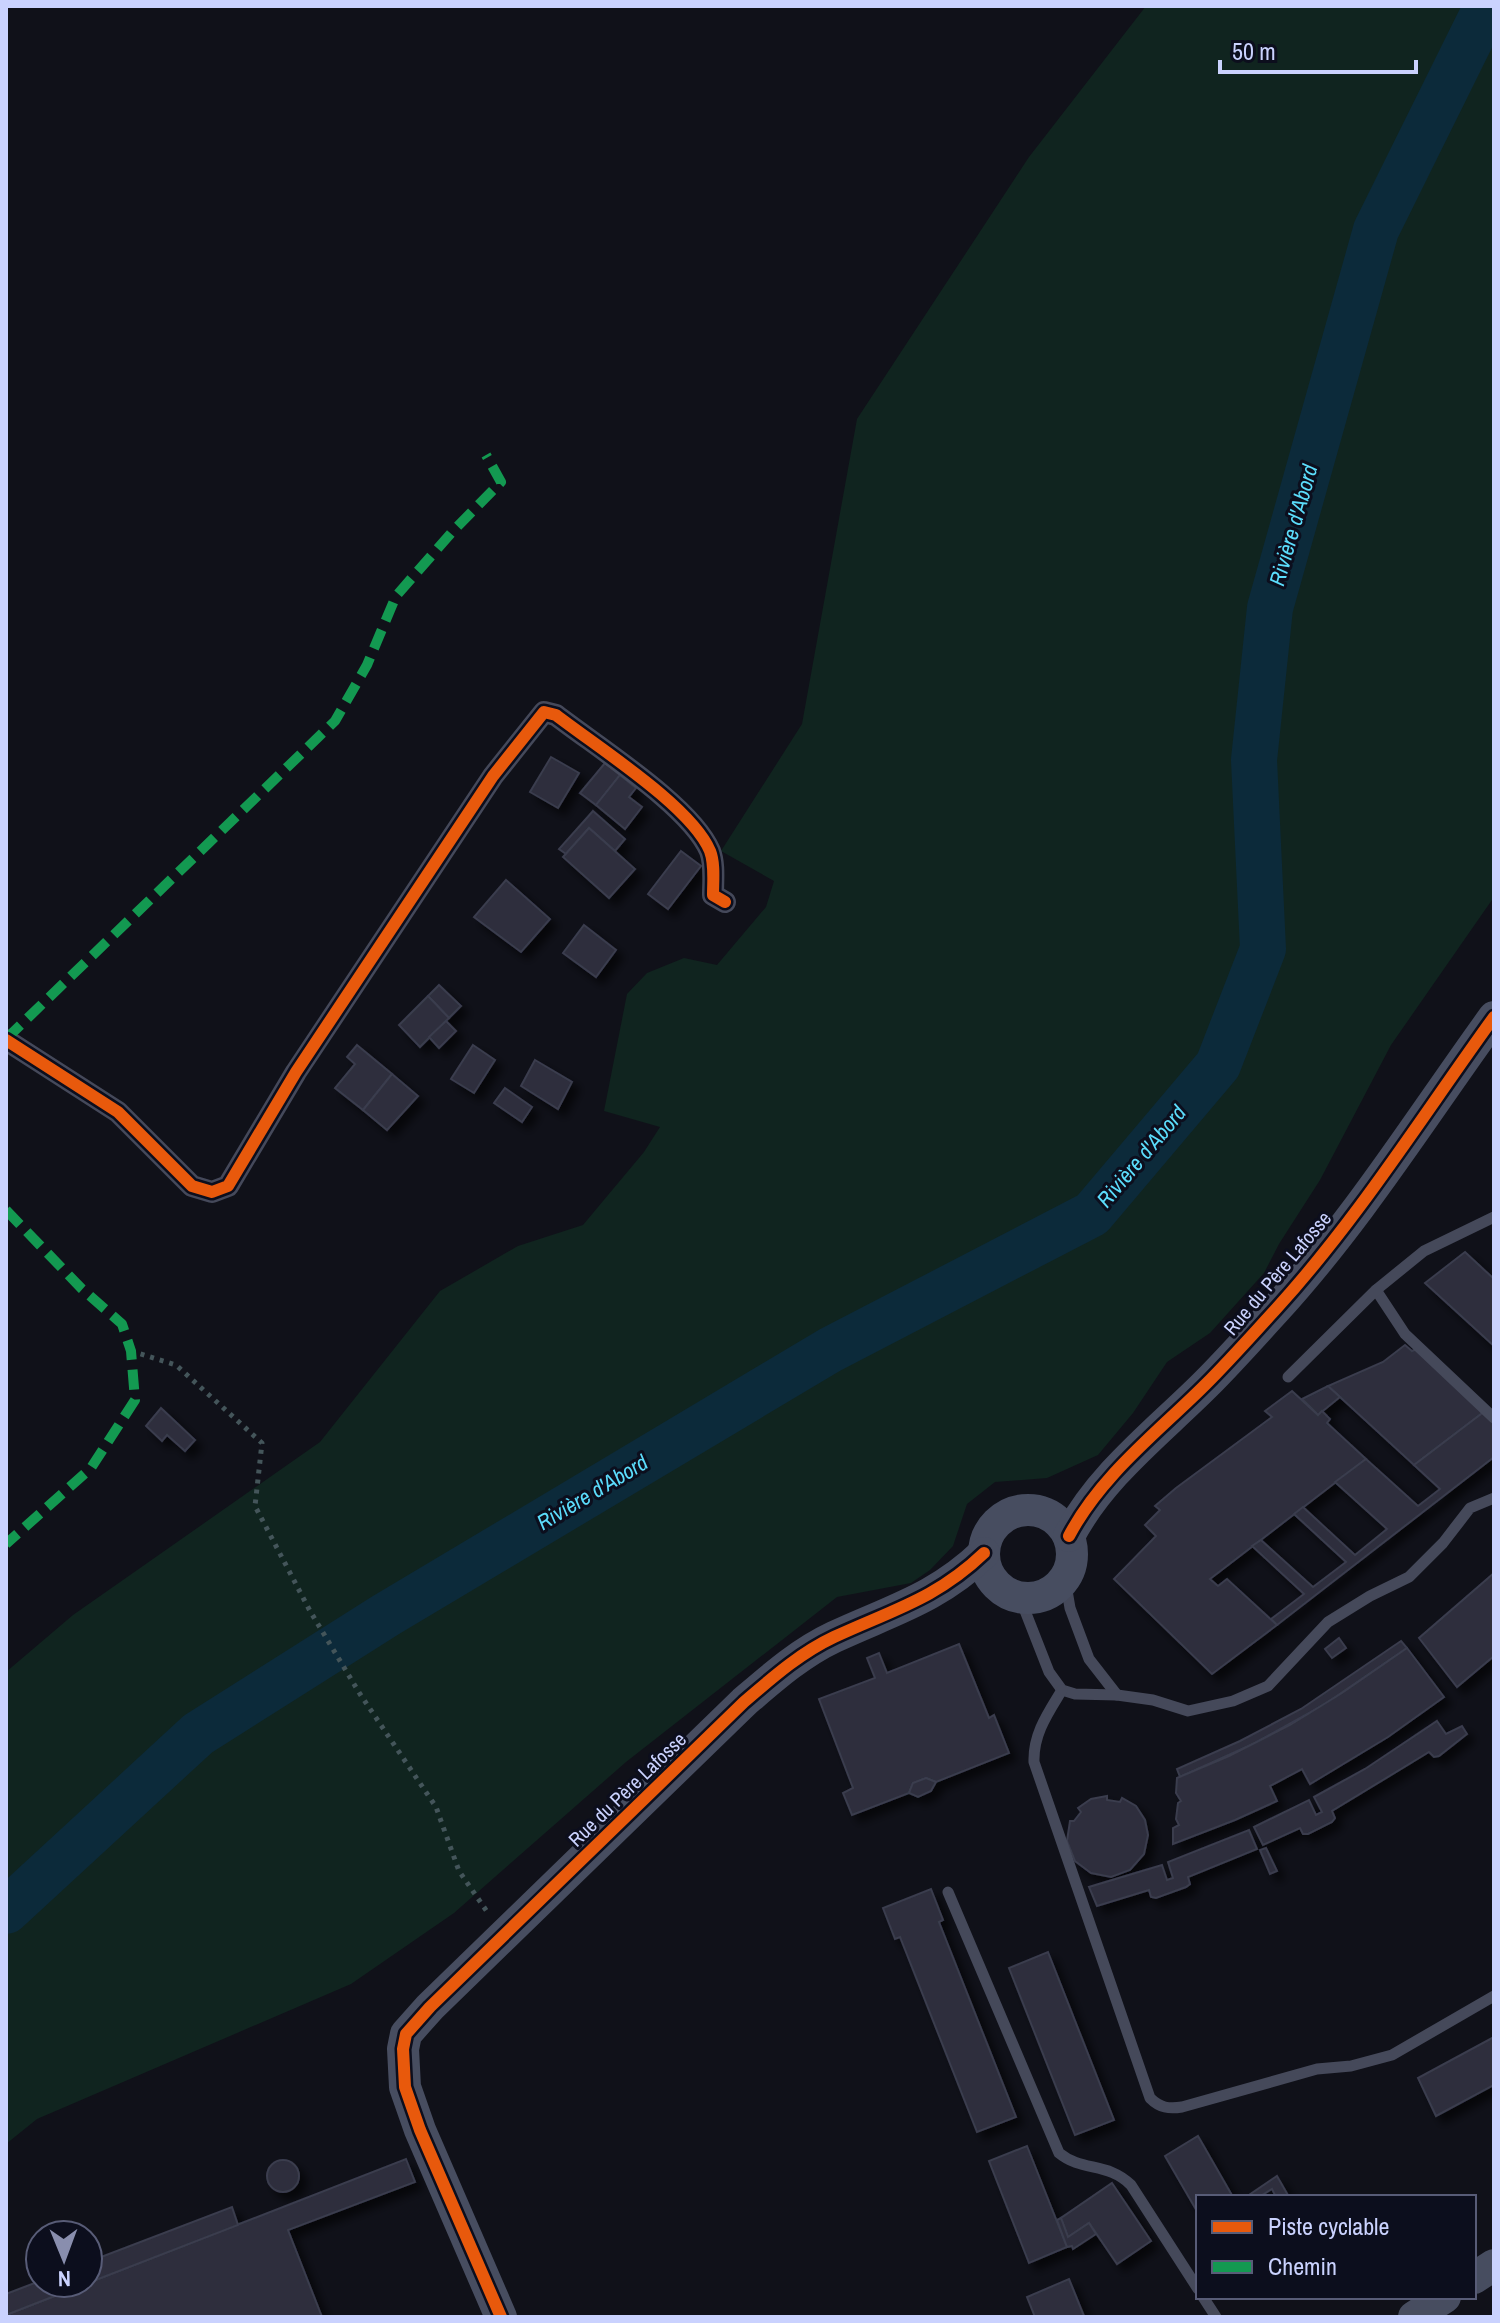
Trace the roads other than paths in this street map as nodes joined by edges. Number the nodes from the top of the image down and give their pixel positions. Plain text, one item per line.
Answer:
1 (725, 902) dead end
2 (1494, 1017) edge
3 (6, 1040) edge
4 (1494, 1217) edge
5 (1376, 1290) junction
6 (1288, 1377) dead end
7 (1494, 1418) edge
8 (1119, 1467) junction
9 (1494, 1498) edge
10 (1041, 1512) junction
11 (1069, 1536) junction
12 (984, 1553) junction
13 (1065, 1579) junction
14 (1010, 1593) junction
15 (912, 1605) junction
16 (1062, 1690) junction
17 (1117, 1695) junction
18 (948, 1892) dead end
19 (1494, 1996) edge
20 (1494, 2265) edge
21 (1476, 2277) edge
22 (1196, 2286) edge
23 (1204, 2299) edge
24 (1442, 2299) edge
25 (501, 2317) edge
26 (1216, 2317) edge
27 (1414, 2317) edge

1 - 3 street
2 - 8 street, Rue du Père Lafosse
4 - 5 lane
5 - 6 lane
5 - 7 lane
8 - 10 street, Rue du Père Lafosse
8 - 11 street, Rue du Père Lafosse
9 - 17 lane
10 - 11 street
10 - 12 street
11 - 13 street
12 - 14 street
12 - 15 street, Rue du Père Lafosse
13 - 14 street
13 - 17 lane
14 - 15 street, Rue du Père Lafosse
14 - 16 lane
15 - 25 street, Rue du Père Lafosse
16 - 17 lane
16 - 19 lane
18 - 22 lane
20 - 21 street
23 - 26 lane
24 - 27 street

